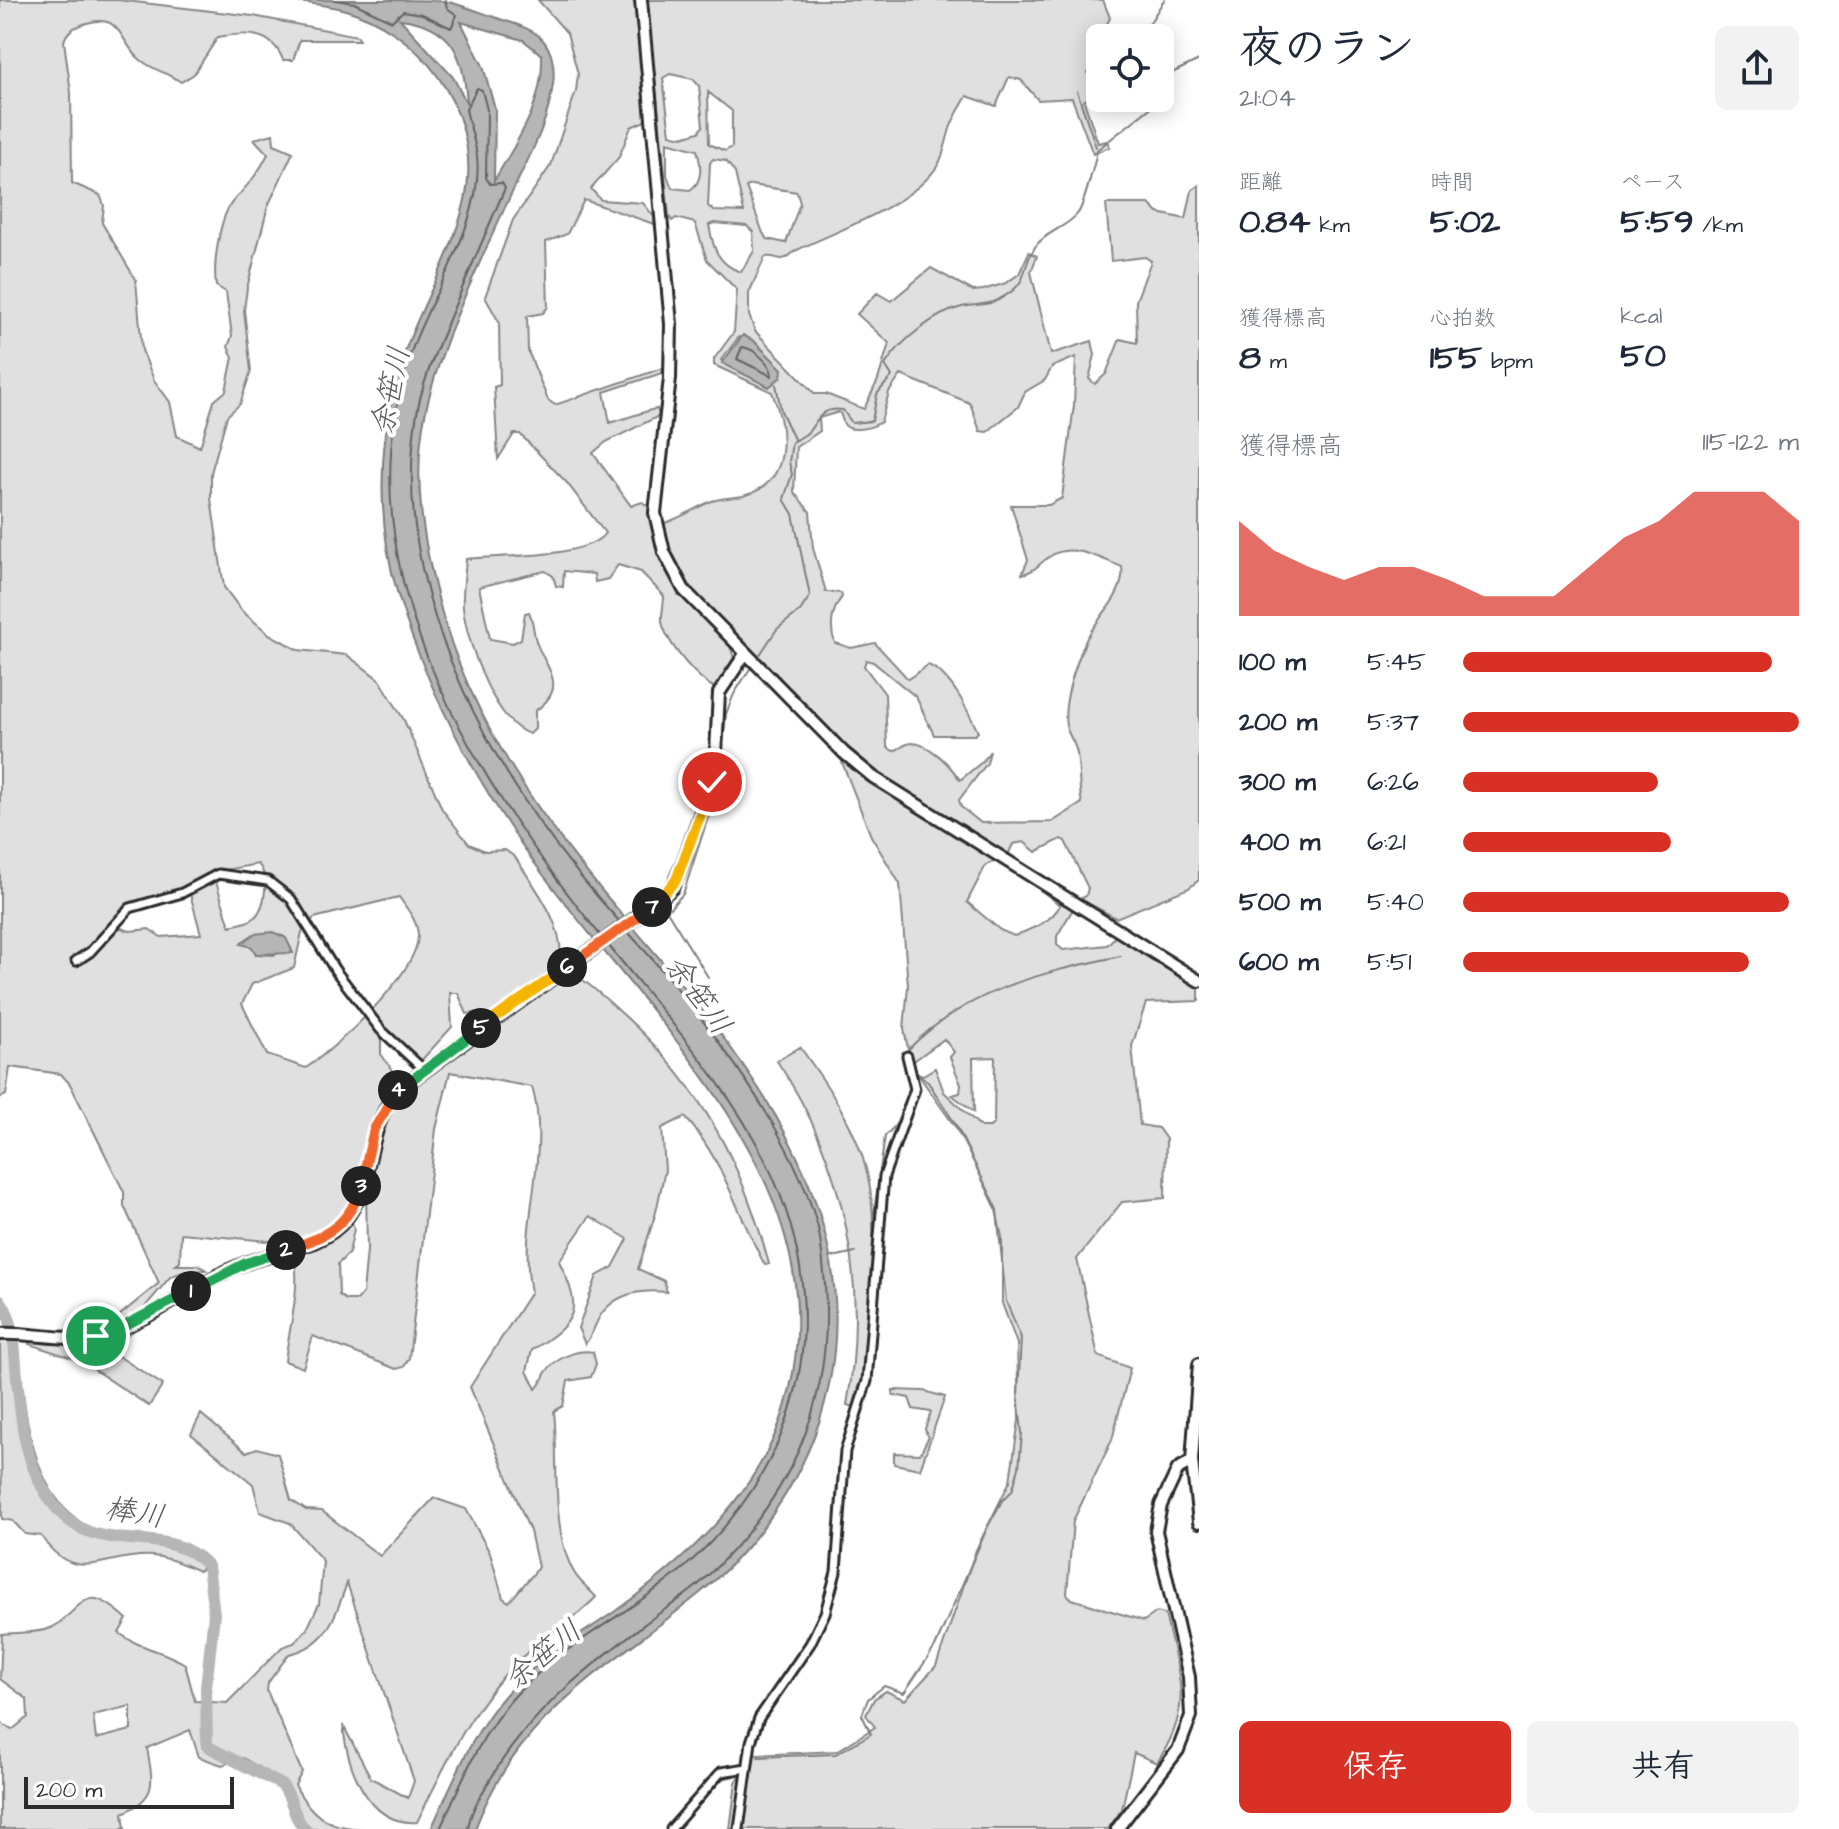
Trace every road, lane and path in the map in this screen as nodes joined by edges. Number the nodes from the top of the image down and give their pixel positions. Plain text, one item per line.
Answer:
1 (641, 0) edge
2 (745, 654) junction
3 (76, 961) dead end
4 (1199, 981) edge
5 (907, 1056) dead end
6 (423, 1069) junction
7 (0, 1334) edge
8 (1199, 1364) edge
9 (1192, 1461) junction
10 (1199, 1522) edge
11 (747, 1768) junction
12 (671, 1829) edge
13 (739, 1829) edge
14 (1117, 1829) edge

1 - 2 street
2 - 4 street
2 - 6 street
3 - 6 street
5 - 11 street
6 - 7 street
8 - 9 street
9 - 10 street
9 - 14 street
11 - 12 street
11 - 13 street

